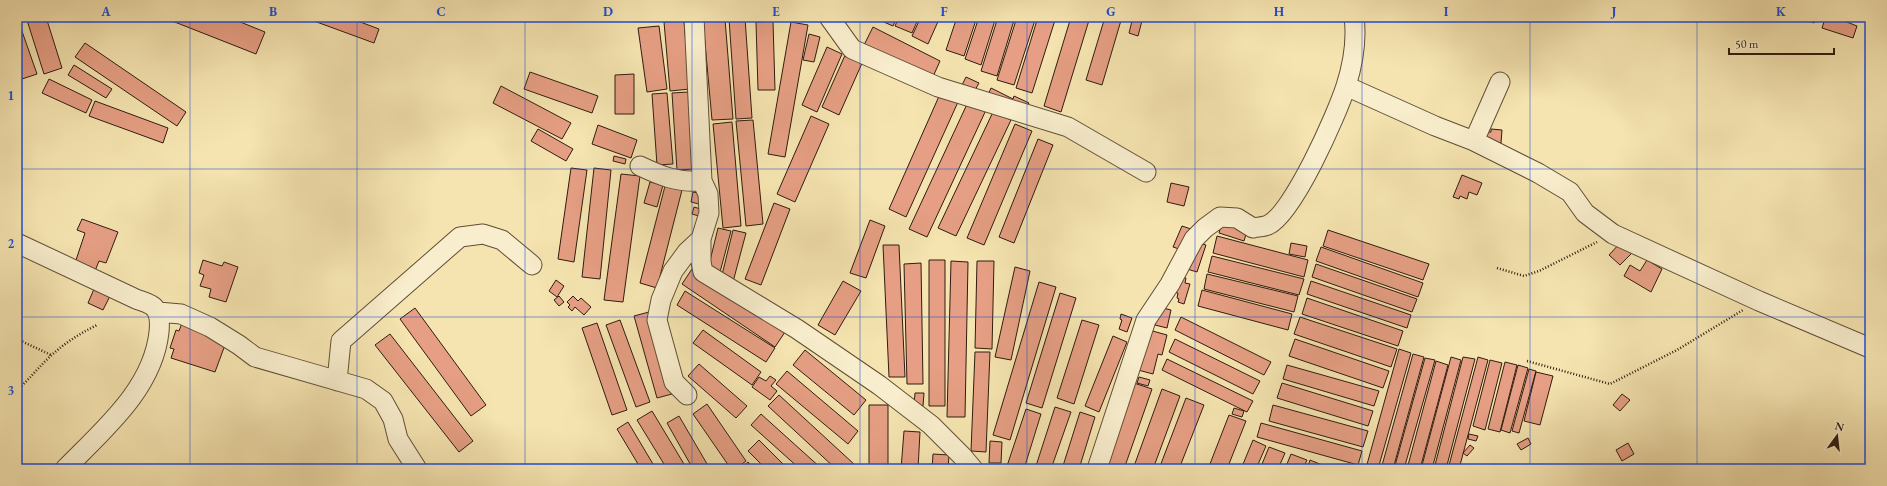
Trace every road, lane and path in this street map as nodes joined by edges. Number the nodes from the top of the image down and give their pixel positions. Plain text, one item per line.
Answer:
1 (694, 17) edge
2 (829, 17) edge
3 (1354, 17) edge
4 (1500, 82) dead end
5 (1346, 86) junction
6 (1474, 141) junction
7 (640, 166) dead end
8 (1146, 172) dead end
9 (702, 182) junction
10 (1613, 234) junction
11 (701, 239) junction
12 (17, 243) edge
13 (532, 265) dead end
14 (1497, 268) dead end
15 (1759, 301) junction
16 (158, 312) junction
17 (98, 325) dead end
18 (17, 339) edge
19 (1870, 348) edge
20 (52, 355) junction
21 (1527, 361) dead end
22 (337, 381) junction
23 (17, 390) edge
24 (687, 395) dead end
25 (65, 469) edge
26 (417, 469) edge
27 (972, 469) edge
28 (1097, 469) edge

1 - 9 street
2 - 8 street
3 - 5 street
4 - 6 street
5 - 6 street
5 - 28 street
6 - 10 street
7 - 9 street
9 - 11 street
10 - 14 path
10 - 15 street
11 - 24 street
11 - 27 street
12 - 16 street
13 - 22 street
15 - 19 street
15 - 21 path
16 - 22 street
16 - 25 street
17 - 20 path
18 - 20 path
20 - 23 path
22 - 26 street

